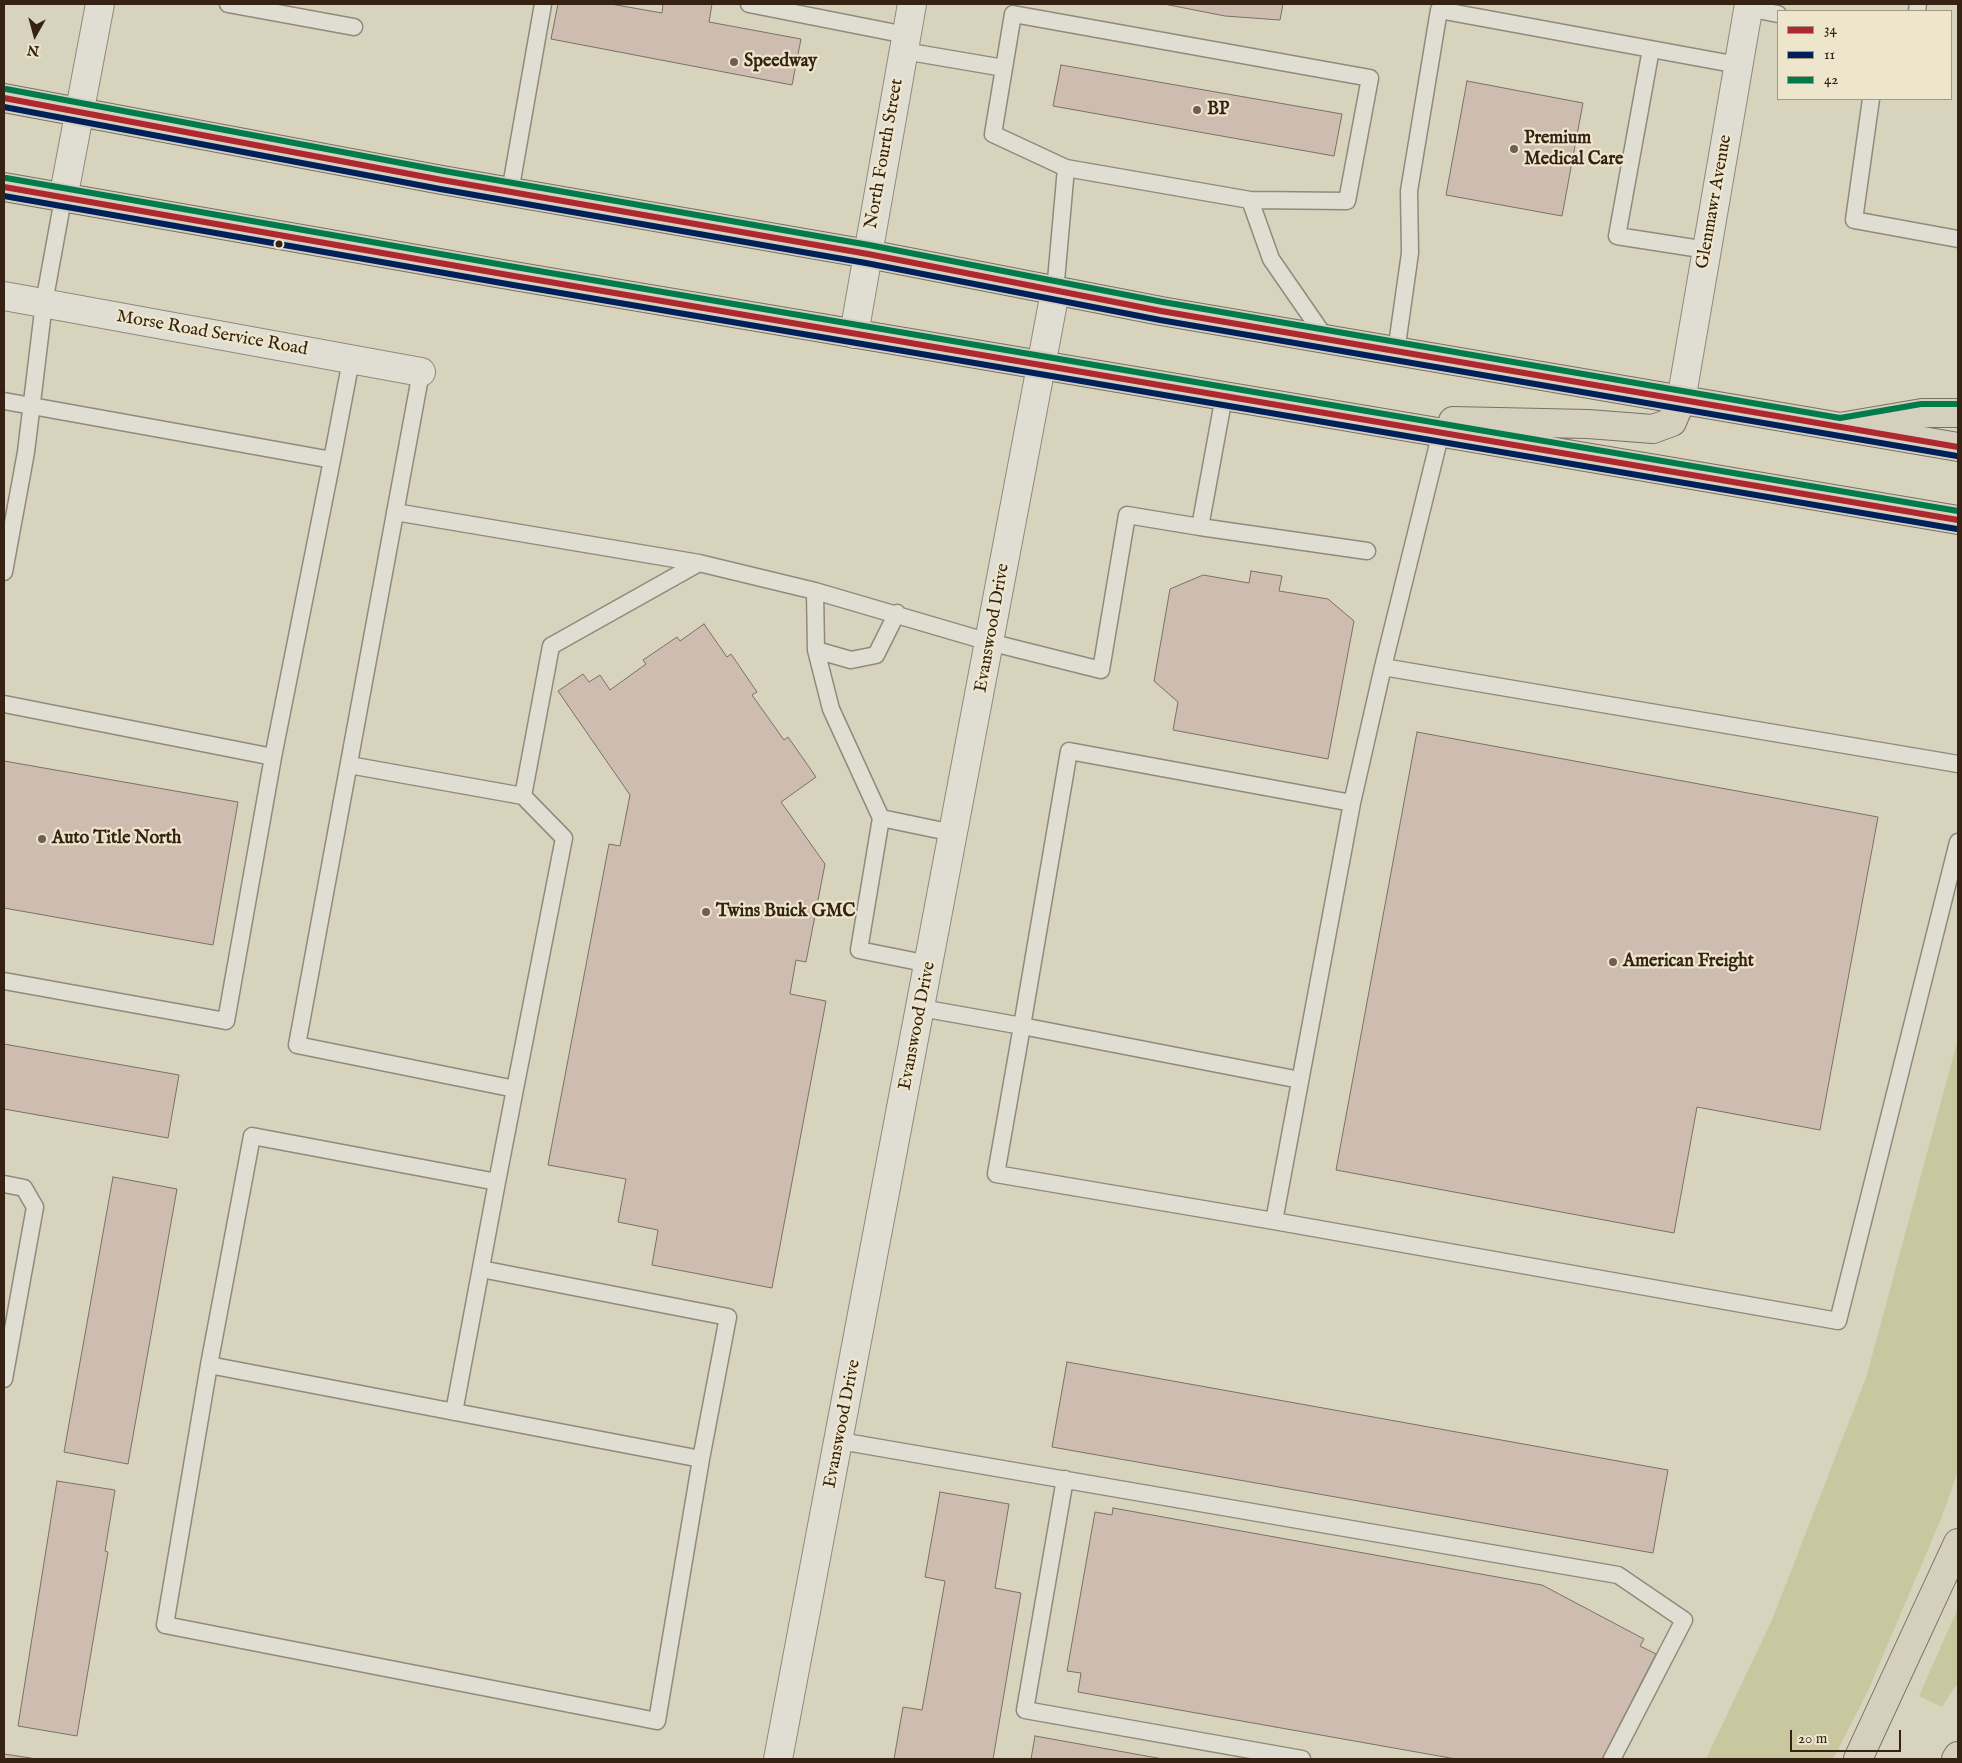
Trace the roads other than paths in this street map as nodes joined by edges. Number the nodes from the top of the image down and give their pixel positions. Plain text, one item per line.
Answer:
1 (100, 4) edge
2 (228, 4) edge
3 (543, 4) edge
4 (748, 4) edge
5 (912, 4) edge
6 (1748, 6) edge
7 (1014, 9) edge
8 (1777, 14) edge
9 (354, 26) dead end
10 (905, 43) junction
11 (1652, 49) junction
12 (1738, 65) junction
13 (1004, 68) junction
14 (4, 98) edge
15 (1871, 100) edge
16 (79, 112) junction
17 (1066, 168) junction
18 (4, 187) edge
19 (510, 192) junction
20 (62, 199) junction
21 (1250, 200) junction
22 (1958, 238) edge
23 (1706, 250) junction
24 (868, 254) junction
25 (1056, 292) junction
26 (4, 296) edge
27 (44, 303) junction
28 (854, 334) junction
29 (1327, 340) junction
30 (1396, 352) junction
31 (351, 360) junction
32 (1043, 366) junction
33 (421, 372) joint
34 (1224, 396) junction
35 (4, 401) edge
36 (1681, 401) junction
37 (31, 406) junction
38 (1958, 413) edge
39 (1369, 420) junction
40 (1840, 427) junction
41 (1441, 432) junction
42 (1958, 447) edge
43 (332, 460) junction
44 (10, 504) edge
45 (395, 512) junction
46 (1958, 520) edge
47 (1200, 526) junction
48 (1367, 552) dead end
49 (699, 563) junction
50 (4, 572) edge
51 (815, 591) junction
52 (897, 613) junction
53 (989, 642) junction
54 (816, 650) junction
55 (1383, 666) junction
56 (4, 704) edge
57 (272, 757) junction
58 (1958, 764) edge
59 (349, 765) junction
60 (523, 796) junction
61 (1352, 803) junction
62 (881, 818) junction
63 (953, 833) junction
64 (1958, 842) edge
65 (930, 964) junction
66 (4, 981) edge
67 (921, 1008) junction
68 (1022, 1026) junction
69 (1300, 1080) junction
70 (515, 1089) junction
71 (497, 1182) junction
72 (4, 1184) edge
73 (1274, 1221) junction
74 (481, 1269) junction
75 (209, 1365) junction
76 (4, 1379) edge
77 (454, 1412) junction
78 (840, 1441) junction
79 (701, 1459) junction
80 (1065, 1480) junction
81 (1958, 1543) edge
82 (1958, 1756) edge
83 (778, 1759) edge
84 (1302, 1759) edge
85 (1612, 1759) edge
86 (1858, 1759) edge
87 (1956, 1759) edge

1 - 16 street
2 - 9 lane
3 - 19 lane
4 - 10 lane
5 - 10 street, North Fourth Street
6 - 8 lane
6 - 12 street, Glenmawr Avenue
7 - 13 lane
7 - 21 lane
10 - 13 lane
10 - 24 street, North Fourth Street
11 - 12 lane
11 - 23 lane
11 - 30 lane
12 - 23 street, Glenmawr Avenue
13 - 17 lane
14 - 16 main road
15 - 22 lane
16 - 19 main road
16 - 20 street
17 - 21 lane
17 - 25 lane
18 - 20 main road
19 - 24 main road
20 - 27 lane
20 - 28 main road
21 - 29 lane
23 - 36 street, Glenmawr Avenue
24 - 25 main road
24 - 28 street, North Fourth Street
25 - 29 main road
25 - 32 street, Evanswood Drive
26 - 27 street, Morse Road Service Road
27 - 31 street, Morse Road Service Road
27 - 37 lane
28 - 32 main road
29 - 30 main road
30 - 36 main road
31 - 33 street, Morse Road Service Road
31 - 43 lane
32 - 34 main road
32 - 53 street, Evanswood Drive
33 - 45 lane
34 - 39 main road
34 - 47 lane
35 - 37 lane
36 - 39 main road
36 - 40 main road
37 - 43 lane
37 - 44 lane
38 - 40 main road
39 - 41 main road
40 - 42 main road
41 - 46 main road
41 - 55 lane
43 - 57 lane
44 - 50 lane
45 - 49 lane
45 - 59 lane
47 - 48 lane
47 - 53 lane
49 - 51 lane
49 - 60 lane
51 - 52 lane
51 - 54 lane
52 - 53 lane
52 - 54 lane
53 - 63 street, Evanswood Drive
54 - 62 lane
55 - 58 lane
55 - 61 lane
56 - 57 lane
57 - 66 lane
59 - 60 lane
59 - 70 lane
60 - 70 lane
61 - 68 lane
61 - 69 lane
62 - 63 lane
62 - 65 lane
63 - 65 street, Evanswood Drive
64 - 73 lane
65 - 67 street, Evanswood Drive
67 - 68 lane
67 - 78 street, Evanswood Drive
68 - 69 lane
68 - 73 lane
69 - 73 lane
70 - 71 lane
71 - 74 lane
71 - 75 lane
72 - 76 lane
74 - 77 lane
74 - 79 lane
75 - 77 lane
75 - 79 lane
77 - 79 lane
78 - 80 lane
78 - 83 street, Evanswood Drive
80 - 84 lane
80 - 85 lane
81 - 86 main road
82 - 87 main road

